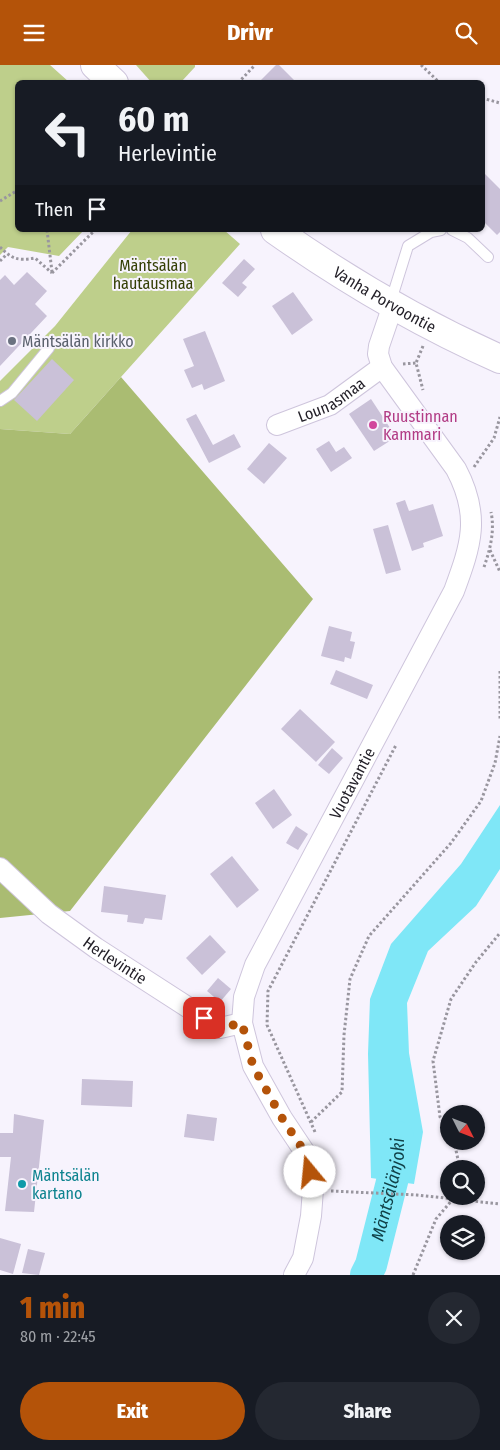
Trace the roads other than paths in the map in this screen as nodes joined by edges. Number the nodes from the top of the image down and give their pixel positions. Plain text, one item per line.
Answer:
1 (95, 65) edge
2 (111, 80) edge
3 (279, 232) edge
4 (434, 232) edge
5 (456, 232) edge
6 (488, 257) dead end
7 (393, 305) junction
8 (49, 348) dead end
9 (500, 359) edge
10 (382, 367) junction
11 (0, 401) edge
12 (277, 425) dead end
13 (0, 868) edge
14 (242, 1023) junction
15 (294, 1275) edge

1 - 2 main road
3 - 7 main road, Vanha Porvoontie
4 - 7 lane
5 - 6 lane
7 - 9 main road, Vanha Porvoontie
7 - 10 street
8 - 11 lane
10 - 12 street, Lounasmaa
10 - 14 street, Vuotavantie
13 - 14 street, Herlevintie
14 - 15 street, Vuotavantie

